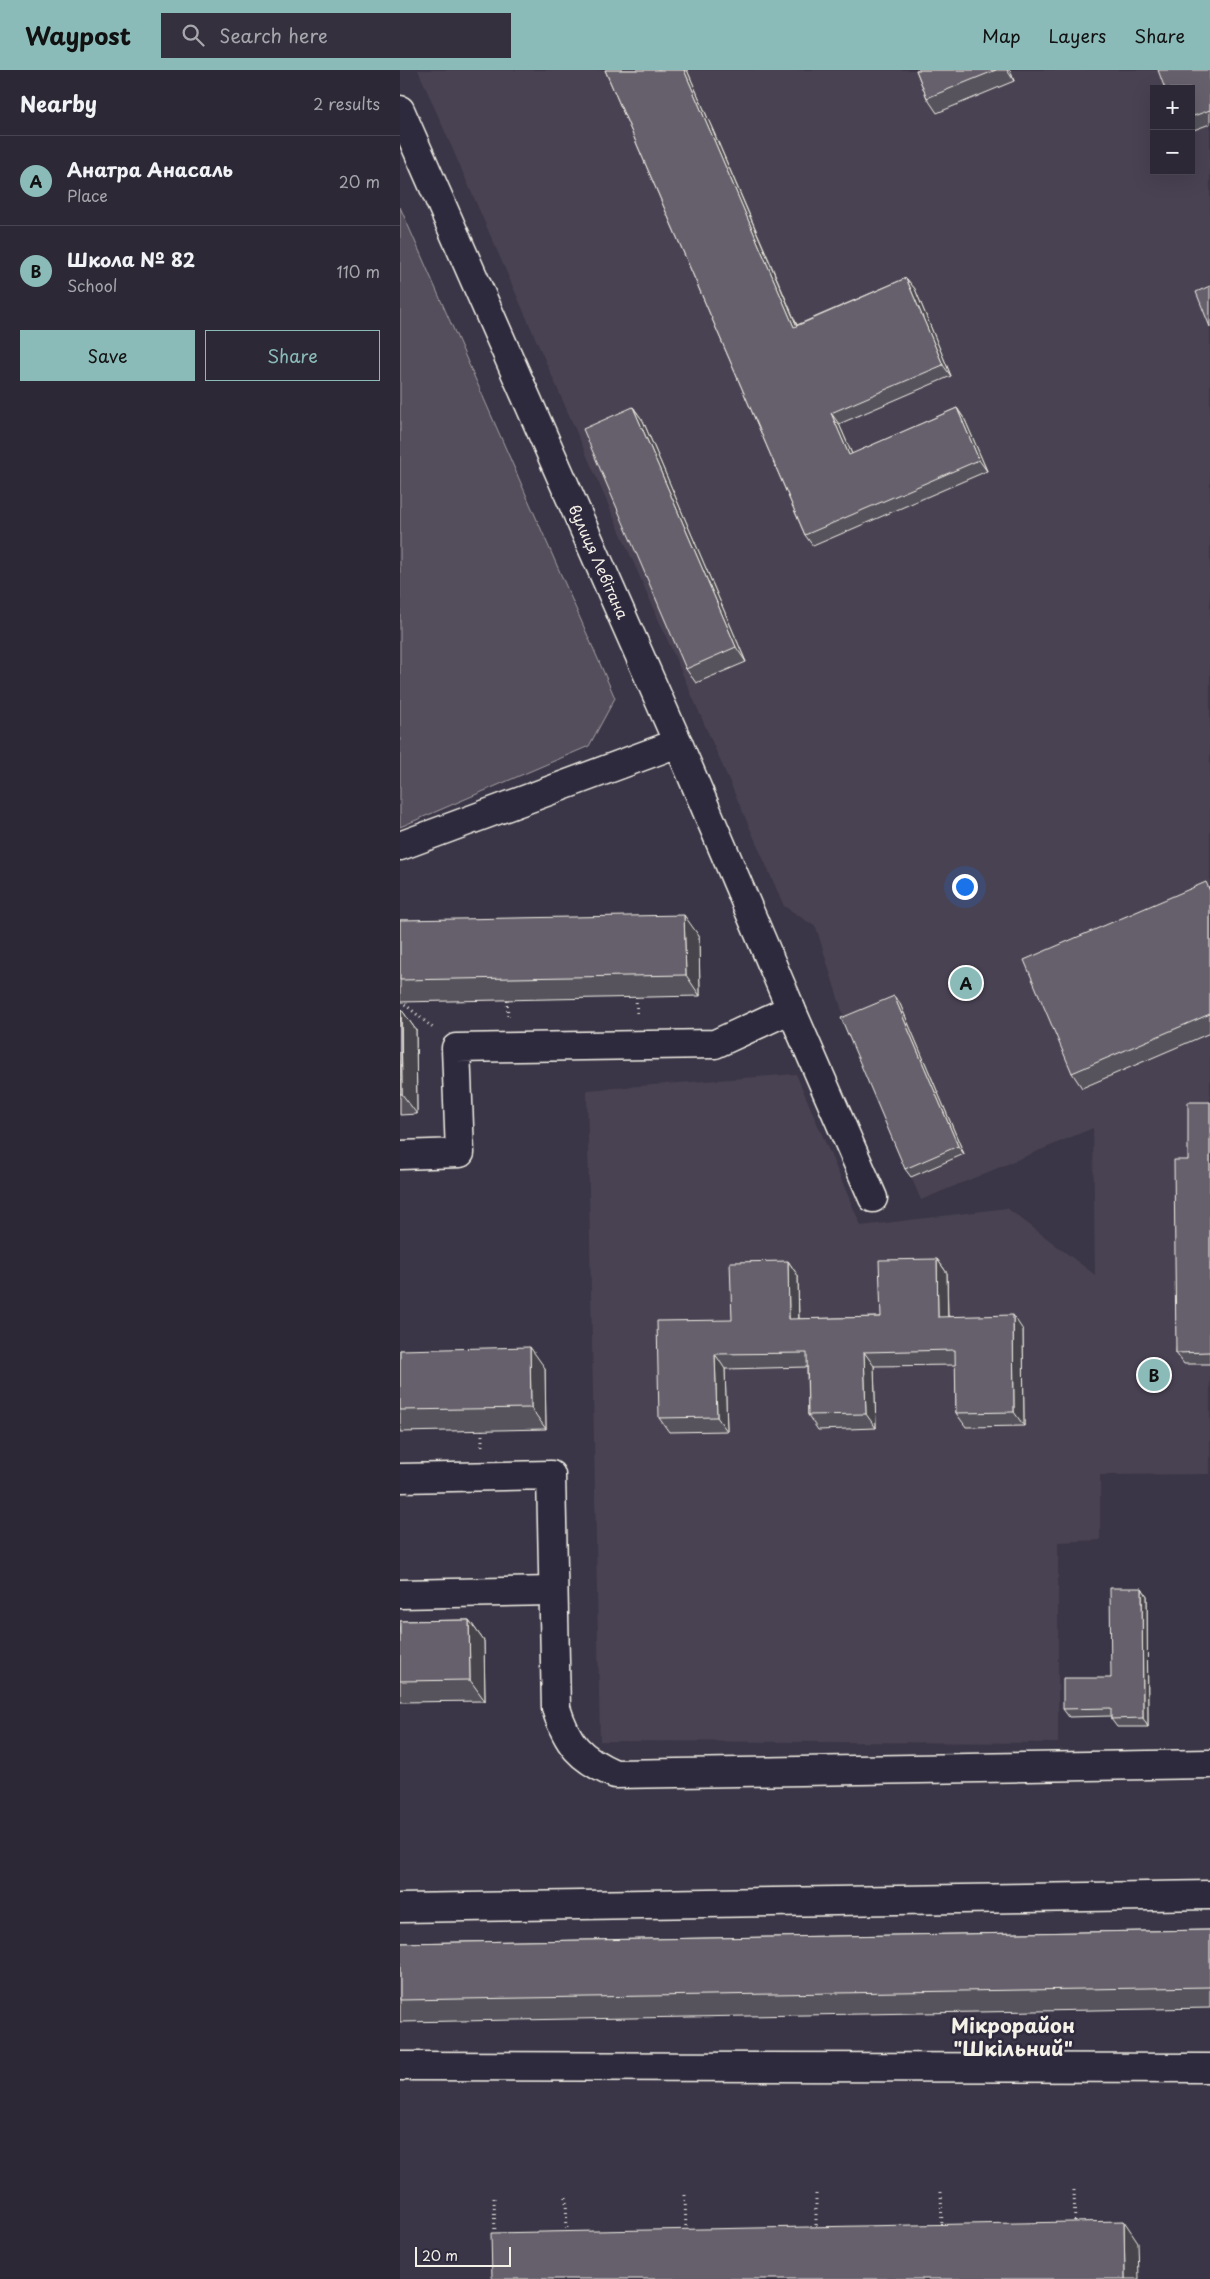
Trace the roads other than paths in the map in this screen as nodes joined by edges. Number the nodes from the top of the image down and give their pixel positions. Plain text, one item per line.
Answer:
1 (400, 110) edge
2 (678, 743) junction
3 (400, 846) edge
4 (791, 1010) junction
5 (400, 1155) edge
6 (873, 1198) dead end
7 (400, 1478) edge
8 (553, 1591) junction
9 (400, 1594) edge
10 (1210, 1764) edge
11 (1210, 1895) edge
12 (400, 1908) edge
13 (400, 2066) edge
14 (1210, 2068) edge

1 - 2 street, вулиця Левітана
2 - 3 street
2 - 4 street, вулиця Левітана
4 - 5 street
4 - 6 street, вулиця Левітана
7 - 8 street
8 - 9 street
8 - 10 street
11 - 12 street
13 - 14 street

